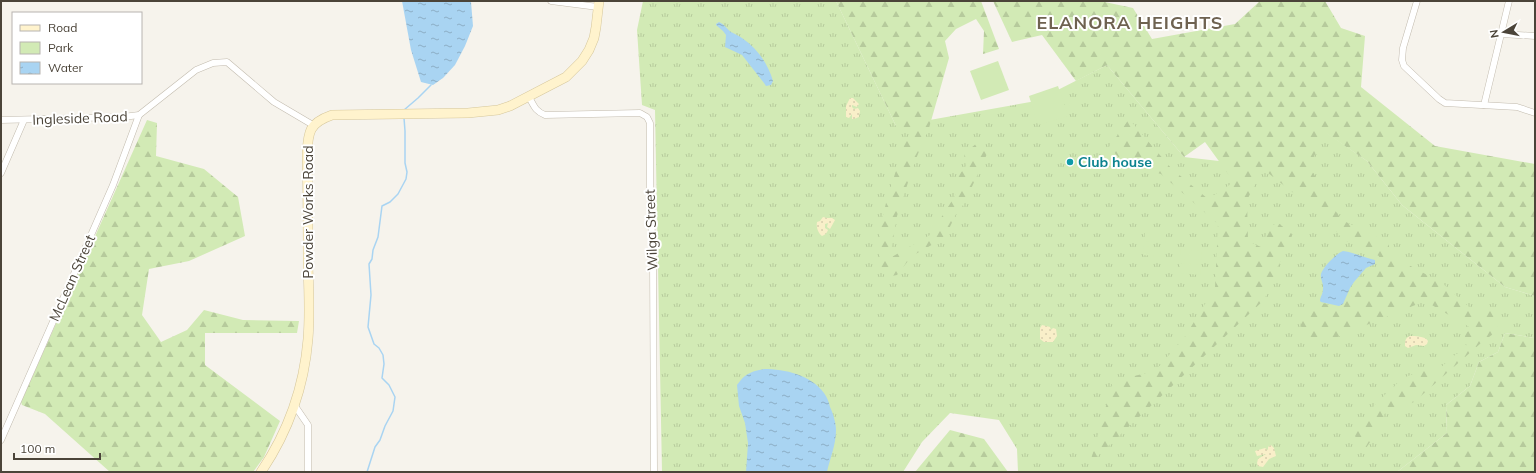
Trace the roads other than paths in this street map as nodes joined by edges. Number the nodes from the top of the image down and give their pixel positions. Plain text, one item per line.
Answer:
1 (551, 1) edge
2 (1417, 1) edge
3 (1508, 1) edge
4 (599, 4) edge
5 (1501, 34) junction
6 (1535, 36) edge
7 (529, 97) junction
8 (1484, 105) junction
9 (1535, 113) edge
10 (139, 115) junction
11 (1, 120) edge
12 (24, 120) junction
13 (313, 125) junction
14 (1, 173) edge
15 (295, 406) junction
16 (1, 440) edge
17 (261, 472) edge
18 (308, 472) edge
19 (654, 472) edge

1 - 4 street
2 - 8 street
3 - 5 street
4 - 7 main road, Powder Works Road
5 - 6 street
5 - 8 street
7 - 13 main road, Powder Works Road
7 - 19 street, Wilga Street
8 - 9 street
10 - 12 street, Ingleside Road
10 - 13 street, Ingleside Road
10 - 16 street, McLean Street
11 - 12 street, Ingleside Road
12 - 14 street
13 - 15 main road, Powder Works Road
15 - 17 main road, Powder Works Road
15 - 18 street

